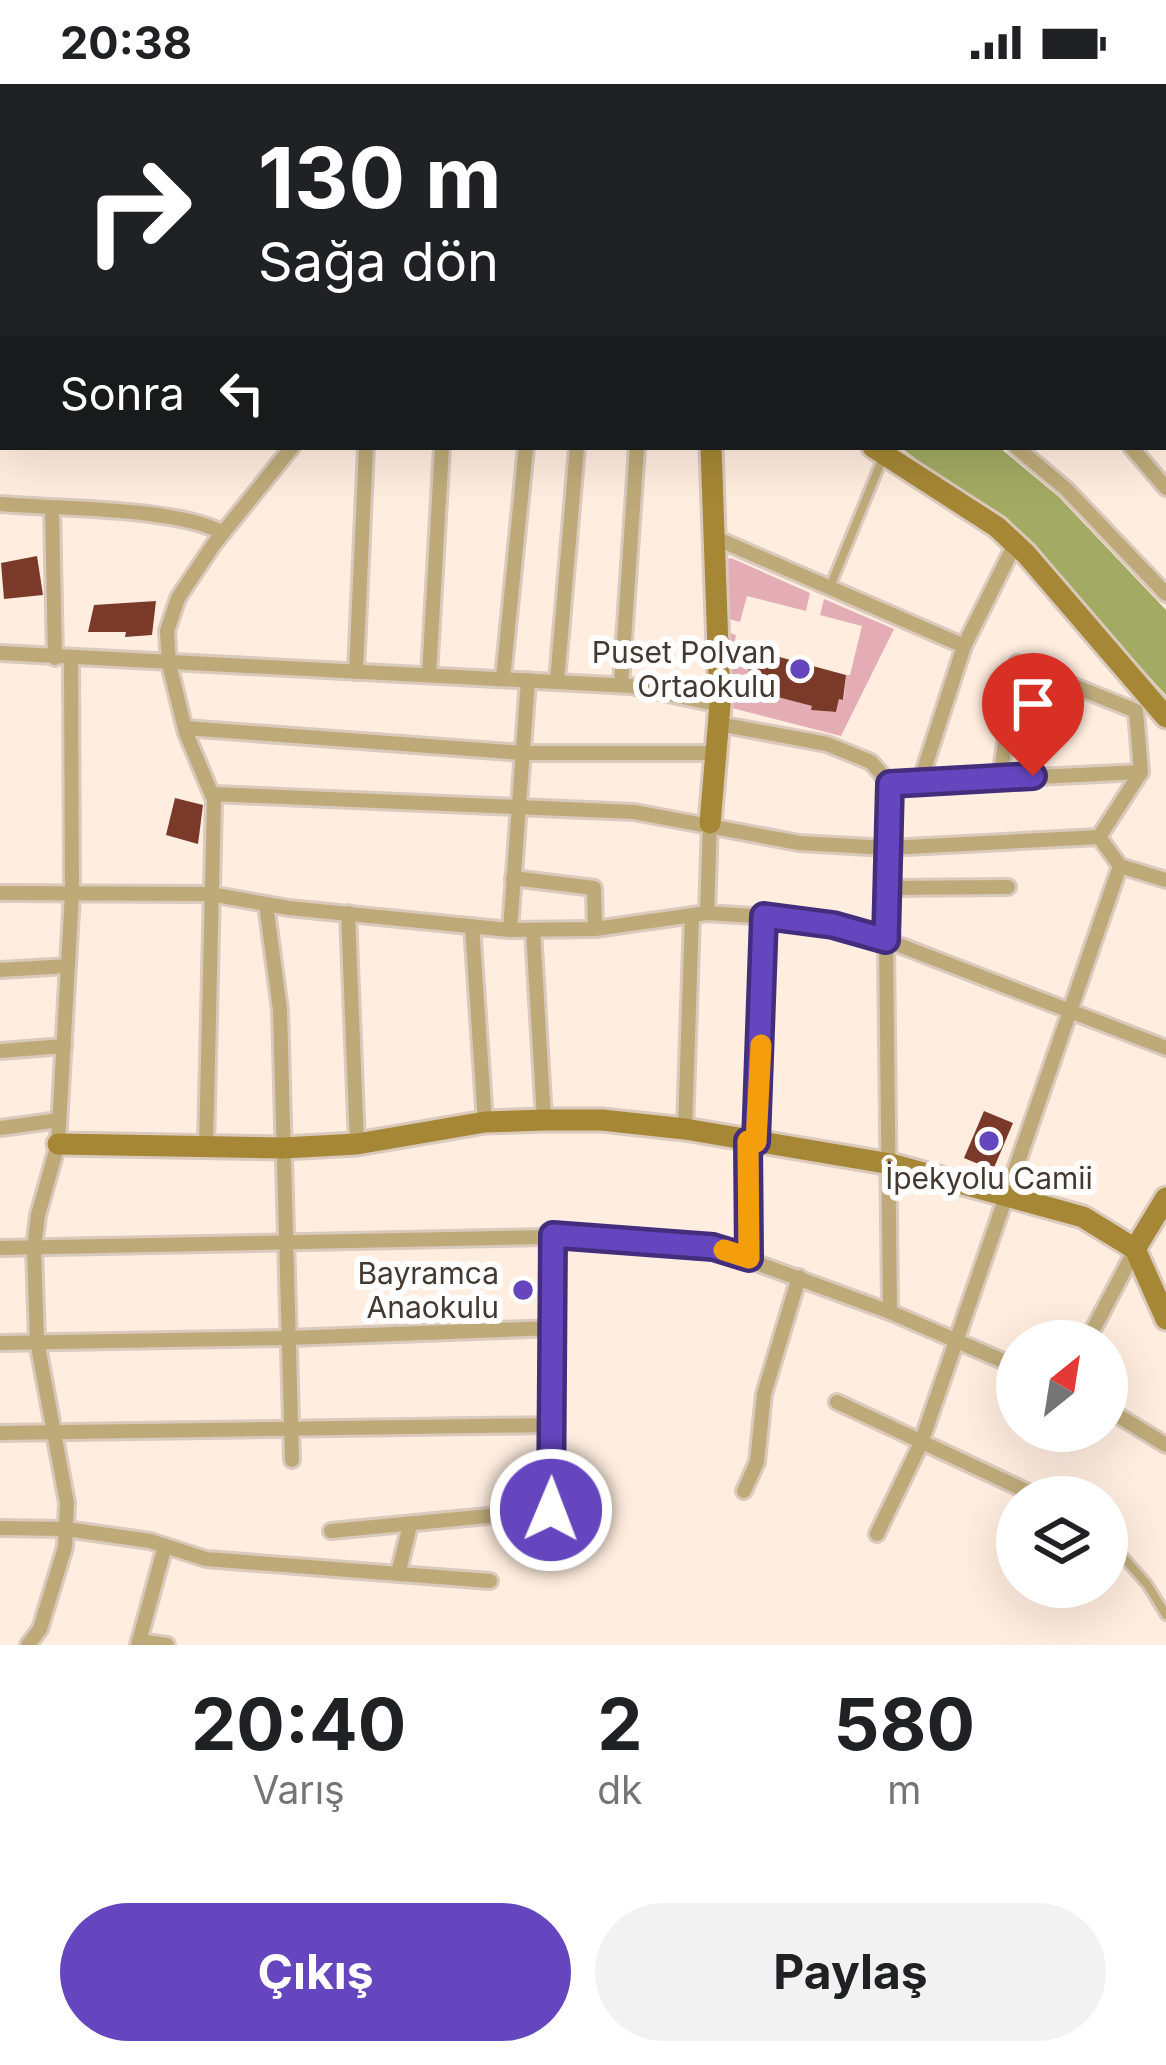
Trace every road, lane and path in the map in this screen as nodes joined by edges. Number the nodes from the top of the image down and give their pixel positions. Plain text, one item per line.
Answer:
1 (290, 450) edge
2 (367, 450) edge
3 (442, 450) edge
4 (526, 450) edge
5 (578, 450) edge
6 (637, 450) edge
7 (710, 450) edge
8 (879, 450) edge
9 (1020, 450) edge
10 (1134, 450) edge
11 (1166, 488) edge
12 (0, 504) edge
13 (52, 508) junction
14 (223, 533) junction
15 (711, 536) junction
16 (1015, 544) junction
17 (830, 587) junction
18 (1164, 588) edge
19 (964, 646) junction
20 (0, 653) edge
21 (63, 659) junction
22 (169, 664) junction
23 (356, 672) junction
24 (429, 676) junction
25 (503, 678) junction
26 (528, 680) junction
27 (557, 681) junction
28 (621, 685) junction
29 (719, 714) junction
30 (1166, 717) edge
31 (185, 728) junction
32 (523, 753) junction
33 (716, 753) junction
34 (1141, 772) junction
35 (1000, 778) junction
36 (920, 782) junction
37 (890, 784) junction
38 (212, 794) junction
39 (518, 809) junction
40 (710, 824) junction
41 (1099, 837) junction
42 (888, 848) junction
43 (1120, 866) junction
44 (514, 878) junction
45 (1166, 880) edge
46 (1008, 887) dead end
47 (887, 888) junction
48 (0, 893) edge
49 (72, 893) junction
50 (210, 894) junction
51 (266, 904) junction
52 (348, 913) junction
53 (700, 914) junction
54 (764, 916) junction
55 (472, 926) junction
56 (595, 929) junction
57 (510, 930) junction
58 (533, 930) junction
59 (886, 940) junction
60 (68, 966) junction
61 (0, 970) edge
62 (1072, 1012) junction
63 (64, 1046) junction
64 (1166, 1048) edge
65 (0, 1052) edge
66 (59, 1120) junction
67 (544, 1120) junction
68 (484, 1122) junction
69 (0, 1128) edge
70 (685, 1129) junction
71 (752, 1141) junction
72 (58, 1144) junction
73 (357, 1144) junction
74 (206, 1148) junction
75 (284, 1148) junction
76 (891, 1164) junction
77 (1008, 1198) junction
78 (1166, 1198) edge
79 (553, 1235) junction
80 (286, 1240) junction
81 (0, 1248) edge
82 (34, 1248) junction
83 (1135, 1249) junction
84 (749, 1258) junction
85 (800, 1277) junction
86 (890, 1312) junction
87 (1166, 1319) edge
88 (1099, 1320) edge
89 (554, 1328) junction
90 (289, 1338) junction
91 (37, 1341) junction
92 (0, 1343) edge
93 (957, 1343) junction
94 (996, 1359) edge
95 (837, 1402) dead end
96 (1128, 1421) edge
97 (553, 1425) junction
98 (291, 1429) junction
99 (0, 1433) edge
100 (55, 1433) junction
101 (921, 1443) junction
102 (1166, 1444) edge
103 (292, 1460) dead end
104 (996, 1477) edge
105 (745, 1491) dead end
106 (410, 1525) junction
107 (0, 1528) edge
108 (66, 1529) junction
109 (331, 1531) dead end
110 (877, 1534) dead end
111 (165, 1546) junction
112 (1128, 1563) edge
113 (398, 1574) junction
114 (490, 1581) dead end
115 (1166, 1615) edge
116 (138, 1643) edge
117 (28, 1645) edge
118 (167, 1645) edge

1 - 14 street
2 - 23 street
3 - 24 street
4 - 25 street
5 - 27 street
6 - 28 street
7 - 15 street
8 - 16 street
8 - 17 lane
9 - 18 street
10 - 11 street
12 - 13 street
13 - 14 street
13 - 21 street
14 - 22 street
15 - 17 street
15 - 29 street
16 - 19 street
16 - 30 street
17 - 19 street
19 - 36 street
20 - 21 street
21 - 22 street
21 - 49 street
22 - 23 street
22 - 31 street
23 - 24 street
24 - 25 street
25 - 26 street
26 - 27 street
26 - 32 street
27 - 28 street
28 - 29 street
29 - 33 street
29 - 37 street
31 - 32 street
31 - 38 street
32 - 33 street
32 - 39 street
33 - 40 street
34 - 35 street
34 - 35 street
34 - 41 street
35 - 36 street
36 - 37 street
37 - 42 street
38 - 39 street
38 - 50 street
39 - 40 street
39 - 44 street
40 - 42 street
40 - 53 street
41 - 42 street
41 - 43 street
42 - 47 street
43 - 45 street
43 - 62 street
44 - 56 street
44 - 57 street
46 - 47 street
47 - 59 street
48 - 49 street
49 - 50 street
49 - 60 street
50 - 51 street
50 - 74 street
51 - 52 street
51 - 75 street
52 - 55 street
52 - 73 street
53 - 54 street
53 - 56 street
53 - 70 street
54 - 59 street
54 - 71 street
55 - 57 street
55 - 68 street
56 - 58 street
57 - 58 street
58 - 67 street
59 - 62 street
59 - 76 street
60 - 61 street
60 - 63 street
62 - 64 street
62 - 77 street
63 - 65 street
63 - 66 street
66 - 69 street
66 - 72 street
67 - 68 street
67 - 70 street
68 - 73 street
70 - 71 street
71 - 76 street
71 - 84 street
72 - 74 street
72 - 82 street
73 - 75 street
74 - 75 street
75 - 80 street
76 - 77 street
76 - 86 street
77 - 83 street
77 - 93 street
78 - 83 street
79 - 80 street
79 - 84 street
79 - 89 street
80 - 82 street
80 - 90 street
81 - 82 street
82 - 91 street
83 - 87 street
83 - 88 street
84 - 85 street
85 - 86 street
85 - 105 street
86 - 93 street
89 - 90 street
89 - 97 street
90 - 91 street
90 - 98 street
91 - 92 street
91 - 100 street
93 - 94 street
93 - 101 street
95 - 101 street
96 - 102 street
97 - 98 street
97 - 106 street
98 - 100 street
98 - 103 street
99 - 100 street
100 - 108 street
101 - 104 street
101 - 110 street
106 - 109 street
106 - 113 street
107 - 108 street
108 - 111 street
108 - 117 street
111 - 113 street
111 - 116 street
112 - 115 lane
113 - 114 street
116 - 118 street

